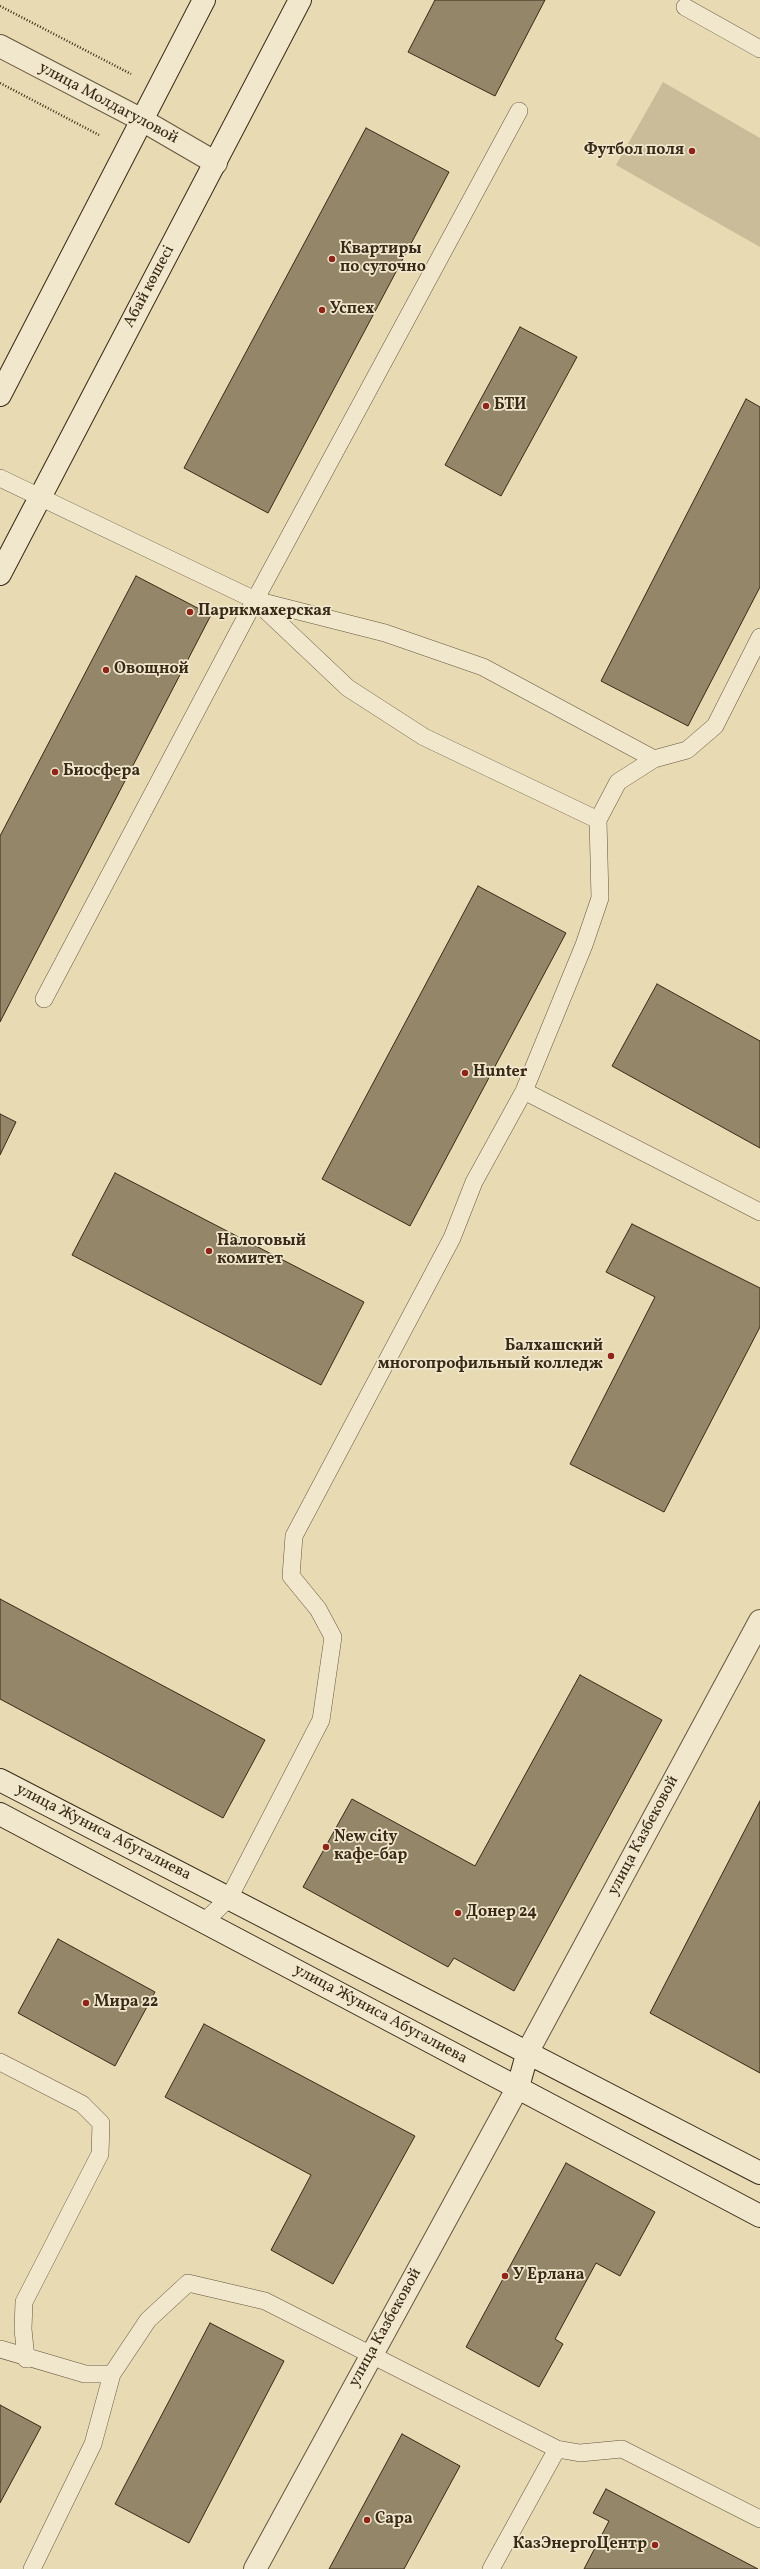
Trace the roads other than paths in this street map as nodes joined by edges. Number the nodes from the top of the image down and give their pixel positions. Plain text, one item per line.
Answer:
1 (204, 0) edge
2 (300, 0) edge
3 (685, 7) dead end
4 (0, 46) edge
5 (760, 49) edge
6 (519, 111) dead end
7 (142, 120) junction
8 (216, 163) junction
9 (0, 395) edge
10 (0, 478) edge
11 (39, 497) junction
12 (0, 574) edge
13 (255, 600) junction
14 (760, 637) edge
15 (654, 759) junction
16 (598, 820) junction
17 (44, 999) dead end
18 (524, 1091) junction
19 (760, 1212) edge
20 (760, 1621) edge
21 (0, 1780) edge
22 (0, 1814) edge
23 (229, 1898) junction
24 (204, 1922) junction
25 (528, 2051) junction
26 (0, 2062) edge
27 (518, 2087) junction
28 (760, 2173) edge
29 (760, 2216) edge
30 (0, 2349) edge
31 (371, 2356) junction
32 (26, 2359) junction
33 (112, 2374) junction
34 (557, 2449) junction
35 (760, 2519) edge
36 (32, 2569) edge
37 (255, 2569) edge
38 (491, 2569) edge

1 - 7 main road
2 - 8 main road, Абай көшесі
3 - 5 lane
4 - 7 main road, улица Молдагуловой
6 - 13 lane
7 - 8 main road, улица Молдагуловой
7 - 9 main road
8 - 11 main road, Абай көшесі
10 - 11 lane
11 - 12 main road, Абай көшесі
11 - 13 lane
13 - 15 lane
13 - 16 lane
13 - 17 lane
14 - 15 lane
15 - 16 lane
16 - 18 lane
18 - 19 lane
18 - 23 lane
20 - 25 main road, улица Казбековой
21 - 23 main road, улица Жуниса Абугалиева
22 - 24 main road, улица Жуниса Абугалиева
23 - 24 lane
23 - 25 main road, улица Жуниса Абугалиева
24 - 27 main road, улица Жуниса Абугалиева
25 - 27 main road, улица Казбековой
25 - 28 main road, улица Жуниса Абугалиева
26 - 32 lane
27 - 29 main road, улица Жуниса Абугалиева
27 - 31 main road, улица Казбековой
30 - 32 lane
31 - 33 lane
31 - 34 lane
31 - 37 main road, улица Казбековой
32 - 33 lane
33 - 36 lane
34 - 35 lane
34 - 38 lane

